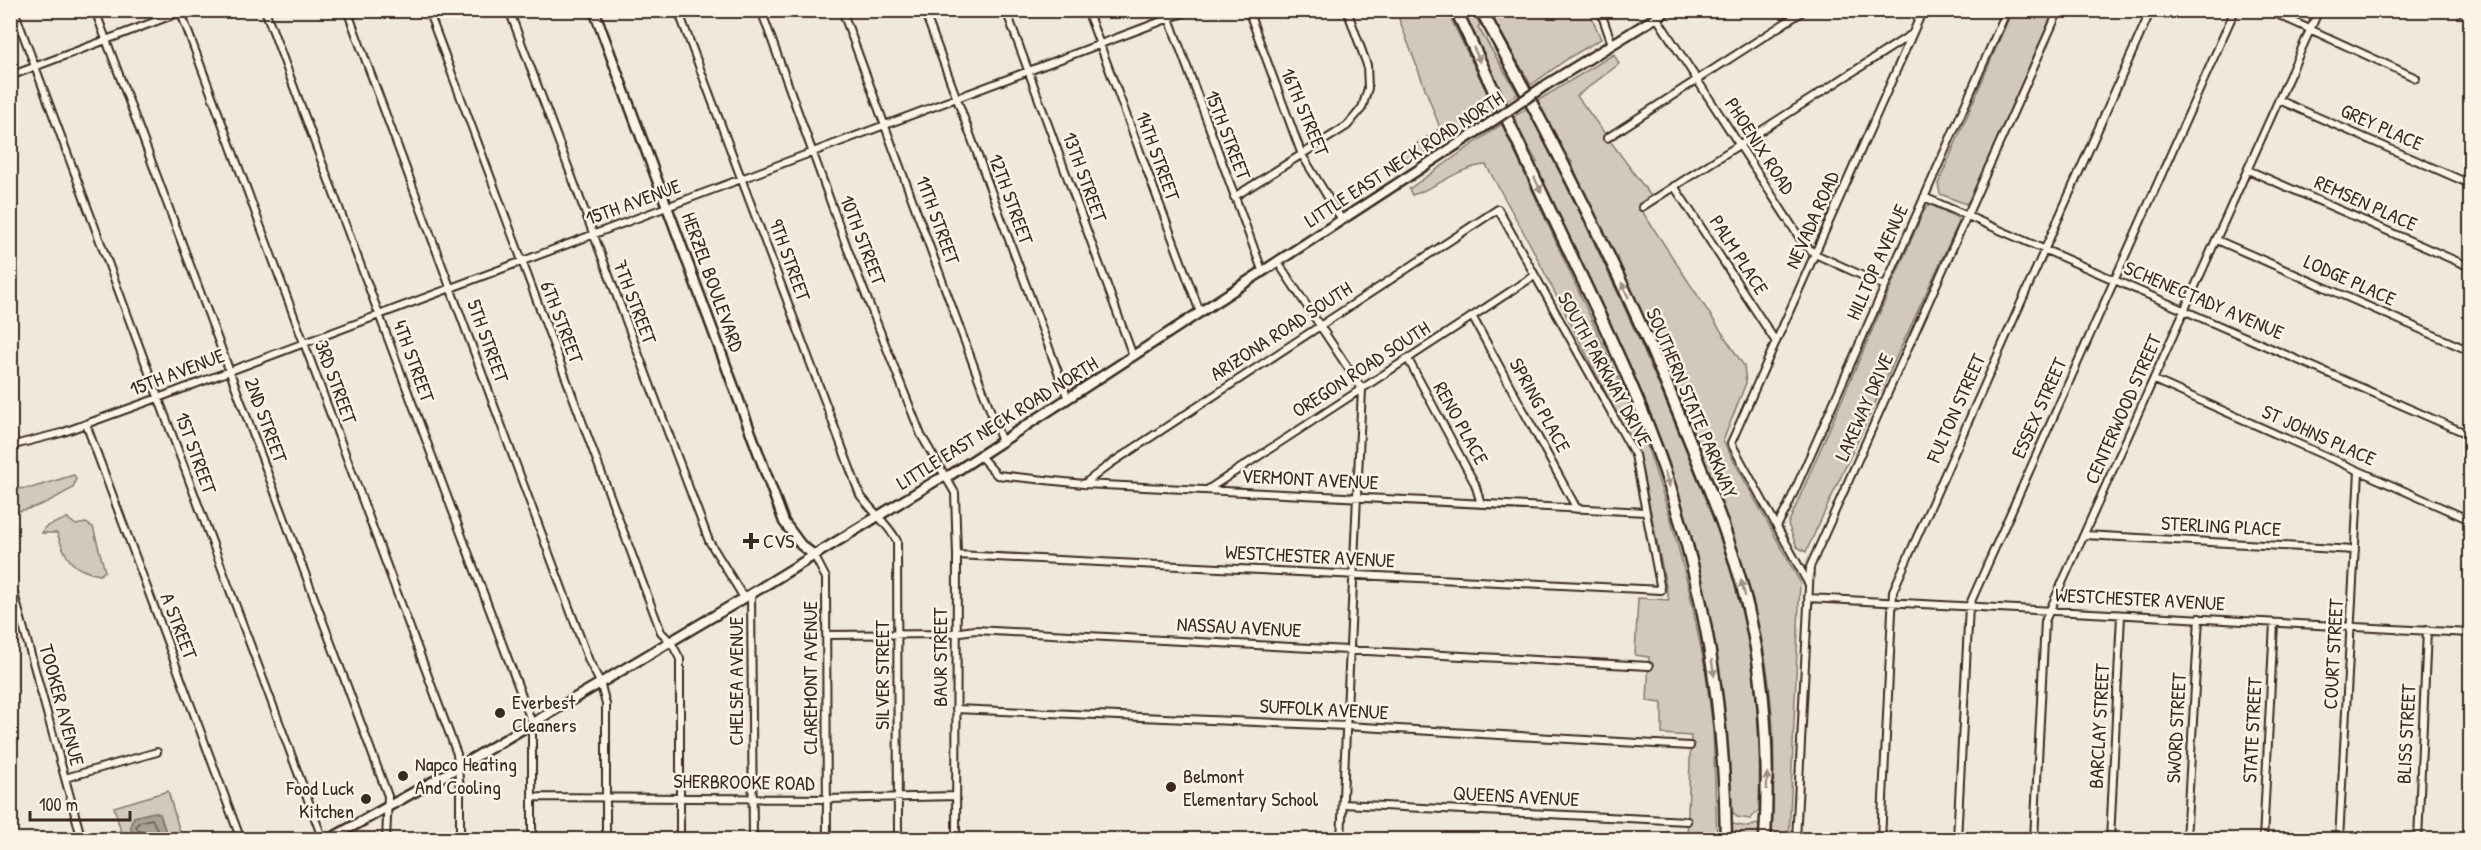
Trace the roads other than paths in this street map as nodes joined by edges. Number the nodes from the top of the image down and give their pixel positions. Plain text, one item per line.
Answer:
1 (14, 10) edge
2 (95, 10) edge
3 (265, 10) edge
4 (347, 10) edge
5 (428, 10) edge
6 (509, 10) edge
7 (594, 10) edge
8 (678, 10) edge
9 (761, 10) edge
10 (842, 10) edge
11 (924, 10) edge
12 (1006, 10) edge
13 (1087, 10) edge
14 (1166, 10) edge
15 (1191, 10) edge
16 (1248, 10) edge
17 (1347, 10) edge
18 (1456, 10) edge
19 (1481, 10) edge
20 (1600, 10) edge
21 (1668, 10) edge
22 (1805, 10) edge
23 (1923, 10) edge
24 (2007, 10) edge
25 (2059, 10) edge
26 (2151, 10) edge
27 (2235, 10) edge
28 (2268, 10) edge
29 (2319, 10) edge
30 (2456, 10) edge
31 (183, 11) edge
32 (2470, 16) edge
33 (1657, 18) junction
34 (1168, 19) junction
35 (2311, 29) junction
36 (1913, 33) junction
37 (106, 40) junction
38 (1100, 44) junction
39 (1612, 44) junction
40 (34, 67) junction
41 (1029, 72) junction
42 (10, 76) edge
43 (2416, 78) dead end
44 (1698, 80) junction
45 (956, 99) junction
46 (2279, 100) junction
47 (886, 126) junction
48 (1607, 138) dead end
49 (1739, 145) junction
50 (813, 153) junction
51 (1302, 155) junction
52 (2248, 170) junction
53 (742, 179) junction
54 (2470, 184) edge
55 (1674, 186) junction
56 (1234, 197) junction
57 (1924, 197) junction
58 (668, 207) junction
59 (1642, 207) dead end
60 (1498, 209) joint
61 (1968, 215) junction
62 (1342, 220) junction
63 (593, 234) junction
64 (2217, 240) junction
65 (2045, 249) junction
66 (1815, 254) junction
67 (522, 261) junction
68 (1277, 261) junction
69 (2470, 267) edge
70 (1262, 270) junction
71 (1534, 276) junction
72 (2115, 279) junction
73 (1885, 286) junction
74 (451, 288) junction
75 (2185, 309) junction
76 (1200, 312) junction
77 (379, 315) junction
78 (1472, 316) junction
79 (1318, 326) junction
80 (1776, 342) junction
81 (304, 343) junction
82 (2470, 351) edge
83 (1133, 356) junction
84 (1408, 359) junction
85 (230, 370) junction
86 (2154, 380) junction
87 (1362, 388) junction
88 (158, 398) junction
89 (1068, 399) junction
90 (86, 424) junction
91 (2470, 435) edge
92 (1002, 442) junction
93 (10, 446) edge
94 (980, 456) junction
95 (2359, 471) junction
96 (945, 477) junction
97 (1084, 484) junction
98 (1207, 490) junction
99 (1357, 497) junction
100 (1481, 504) junction
101 (1577, 509) junction
102 (1646, 512) junction
103 (878, 518) junction
104 (2470, 520) edge
105 (1777, 526) junction
106 (2085, 535) junction
107 (2355, 550) junction
108 (814, 555) junction
109 (957, 555) junction
110 (1354, 574) junction
111 (10, 579) edge
112 (1808, 583) junction
113 (1661, 590) joint
114 (748, 596) junction
115 (1808, 598) junction
116 (1890, 601) junction
117 (1969, 606) junction
118 (2049, 611) junction
119 (2121, 615) junction
120 (2199, 618) junction
121 (2274, 623) junction
122 (2351, 627) junction
123 (2427, 630) junction
124 (957, 632) junction
125 (2470, 633) edge
126 (827, 634) junction
127 (899, 635) junction
128 (671, 642) junction
129 (1349, 650) junction
130 (1649, 666) dead end
131 (600, 682) junction
132 (956, 709) junction
133 (532, 723) junction
134 (1346, 726) junction
135 (1690, 746) dead end
136 (157, 752) dead end
137 (459, 766) junction
138 (65, 778) junction
139 (956, 796) junction
140 (532, 797) junction
141 (606, 798) junction
142 (680, 798) junction
143 (898, 798) junction
144 (753, 799) junction
145 (827, 799) junction
146 (1343, 804) junction
147 (387, 808) junction
148 (1687, 821) dead end
149 (82, 840) edge
150 (241, 840) edge
151 (323, 840) edge
152 (328, 840) edge
153 (386, 840) edge
154 (460, 840) edge
155 (532, 840) edge
156 (606, 840) edge
157 (680, 840) edge
158 (753, 840) edge
159 (826, 840) edge
160 (898, 840) edge
161 (956, 840) edge
162 (1341, 840) edge
163 (1726, 840) edge
164 (1765, 840) edge
165 (1796, 840) edge
166 (1881, 840) edge
167 (1957, 840) edge
168 (2034, 840) edge
169 (2110, 840) edge
170 (2186, 840) edge
171 (2263, 840) edge
172 (2339, 840) edge
173 (2418, 840) edge

1 - 40 street, 1ST STREET
2 - 37 street, 2ND STREET
3 - 77 street, 4TH STREET
4 - 74 street, 5TH STREET
5 - 67 street, 6TH STREET
6 - 63 street, 7TH STREET
7 - 58 main road, HERZEL BOULEVARD
8 - 53 street, 9TH STREET
9 - 50 street, 10TH STREET
10 - 47 street, 11TH STREET
11 - 45 street, 12TH STREET
12 - 41 street, 13TH STREET
13 - 38 street, 14TH STREET
14 - 34 street, 15TH STREET
15 - 34 street, 15TH AVENUE
16 - 51 street, 16TH STREET
17 - 51 street
18 -> 163 highway
164 -> 19 highway, SOUTHERN STATE PARKWAY
20 - 39 street
21 - 33 main road, LITTLE EAST NECK ROAD NORTH
22 - 44 street
23 - 36 street, NEVADA ROAD
24 - 57 street, HILLTOP AVENUE
25 - 61 street, LAKEWAY DRIVE
26 - 65 street, FULTON STREET
27 - 72 street, ESSEX STREET
28 - 35 street
29 - 35 street, CENTERWOOD STREET
30 - 32 street
31 - 37 street
31 - 81 street, 3RD STREET
33 - 39 main road, LITTLE EAST NECK ROAD NORTH
33 - 44 street, PHOENIX ROAD
34 - 38 street, 15TH AVENUE
34 - 56 street, 15TH STREET
35 - 43 street
35 - 46 street, CENTERWOOD STREET
36 - 49 street
36 - 66 street, NEVADA ROAD
37 - 40 street
37 - 85 street, 2ND STREET
38 - 41 street, 15TH AVENUE
38 - 76 street, 14TH STREET
39 - 62 main road, LITTLE EAST NECK ROAD NORTH, bridge
40 - 42 street
40 - 88 street, 1ST STREET
41 - 45 street, 15TH AVENUE
41 - 83 street, 13TH STREET
44 - 48 street
44 - 49 street, PHOENIX ROAD
45 - 47 street, 15TH AVENUE
45 - 89 street, 12TH STREET
46 - 52 street, CENTERWOOD STREET
46 - 54 street, GREY PLACE
47 - 50 street, 15TH AVENUE
47 - 92 street, 11TH STREET
49 - 55 street
49 - 66 street, PHOENIX ROAD
50 - 53 street, 15TH AVENUE
50 - 96 street, 10TH STREET
51 - 56 street
51 - 62 street, 16TH STREET
52 - 64 street, CENTERWOOD STREET
52 - 69 street, REMSEN PLACE
53 - 58 street, 15TH AVENUE
53 - 103 street, 9TH STREET
55 - 59 street
55 - 80 street, PALM PLACE
56 - 70 street, 15TH STREET
57 - 61 street, SCHENECTADY AVENUE
57 - 73 street, HILLTOP AVENUE
58 - 63 street, 15TH AVENUE
58 - 108 main road, HERZEL BOULEVARD
60 - 71 street, SOUTH PARKWAY DRIVE
60 - 79 street, ARIZONA ROAD SOUTH
61 - 65 street, SCHENECTADY AVENUE
61 - 112 street, LAKEWAY DRIVE
62 - 68 main road, LITTLE EAST NECK ROAD NORTH
63 - 67 street, 15TH AVENUE
63 - 114 street, 7TH STREET
64 - 75 street, CENTERWOOD STREET
64 - 82 street, LODGE PLACE
65 - 72 street, SCHENECTADY AVENUE
65 - 116 street, FULTON STREET
66 - 73 street, PHOENIX ROAD
66 - 80 street, NEVADA ROAD
67 - 74 street, 15TH AVENUE
67 - 128 street, 6TH STREET
68 - 70 main road, LITTLE EAST NECK ROAD NORTH
68 - 79 street
70 - 76 main road, LITTLE EAST NECK ROAD NORTH
71 - 78 street, OREGON ROAD SOUTH
71 - 102 street, SOUTH PARKWAY DRIVE
72 - 75 street, SCHENECTADY AVENUE
72 - 117 street, ESSEX STREET
73 - 105 street, HILLTOP AVENUE
74 - 77 street, 15TH AVENUE
74 - 131 street, 5TH STREET
75 - 86 street, CENTERWOOD STREET
75 - 91 street, SCHENECTADY AVENUE
76 - 83 main road, LITTLE EAST NECK ROAD NORTH
77 - 81 street, 15TH AVENUE
77 - 133 street, 4TH STREET
78 - 84 street, OREGON ROAD SOUTH
78 - 101 street, SPRING PLACE
79 - 87 street
79 - 97 street, ARIZONA ROAD SOUTH
80 - 105 street, NEVADA ROAD
81 - 85 street, 15TH AVENUE
81 - 137 street, 3RD STREET
83 - 89 main road, LITTLE EAST NECK ROAD NORTH
84 - 87 street, OREGON ROAD SOUTH
84 - 100 street, RENO PLACE
85 - 88 street, 15TH AVENUE
85 - 147 street, 2ND STREET
86 - 95 street, ST JOHNS PLACE
86 - 106 street, CENTERWOOD STREET
87 - 98 street, OREGON ROAD SOUTH
87 - 99 street
88 - 90 street, 15TH AVENUE
88 - 151 street, 1ST STREET
89 - 92 main road, LITTLE EAST NECK ROAD NORTH
90 - 93 street, 15TH AVENUE
90 - 150 street, A STREET
92 - 94 main road, LITTLE EAST NECK ROAD NORTH
94 - 96 main road, LITTLE EAST NECK ROAD NORTH
94 - 97 street, VERMONT AVENUE
95 - 104 street, ST JOHNS PLACE
95 - 107 street, COURT STREET
96 - 103 main road, LITTLE EAST NECK ROAD NORTH
96 - 109 street, BAUR STREET
97 - 98 street, VERMONT AVENUE
98 - 99 street, VERMONT AVENUE
99 - 100 street, VERMONT AVENUE
99 - 110 street
100 - 101 street, VERMONT AVENUE
101 - 102 street, VERMONT AVENUE
102 - 113 street, SOUTH PARKWAY DRIVE
103 - 108 main road, LITTLE EAST NECK ROAD NORTH
103 - 127 street, SILVER STREET
105 - 112 street
106 - 107 street, STERLING PLACE
106 - 118 street, CENTERWOOD STREET
107 - 122 street, COURT STREET
108 - 114 main road, LITTLE EAST NECK ROAD NORTH
108 - 126 street, CLAREMONT AVENUE
109 - 110 street, WESTCHESTER AVENUE
109 - 124 street, BAUR STREET
110 - 113 street, WESTCHESTER AVENUE
110 - 129 street
111 - 138 street, TOOKER AVENUE
112 - 115 street, LAKEWAY DRIVE
114 - 128 main road, LITTLE EAST NECK ROAD NORTH
114 - 144 street, CHELSEA AVENUE
115 - 116 street, WESTCHESTER AVENUE
115 - 165 street, LAKEWAY DRIVE
116 - 117 street, WESTCHESTER AVENUE
116 - 166 street, FULTON STREET
117 - 118 street, WESTCHESTER AVENUE
117 - 167 street, ESSEX STREET
118 - 119 street, WESTCHESTER AVENUE
118 - 168 street, CENTERWOOD STREET
119 - 120 street, WESTCHESTER AVENUE
119 - 169 street, BARCLAY STREET
120 - 121 street, WESTCHESTER AVENUE
120 - 170 street, SWORD STREET
121 - 122 street, WESTCHESTER AVENUE
121 - 171 street, STATE STREET
122 - 123 street, WESTCHESTER AVENUE
122 - 172 street, COURT STREET
123 - 125 street, WESTCHESTER AVENUE
123 - 173 street, BLISS STREET
124 - 127 street, NASSAU AVENUE
124 - 129 street, NASSAU AVENUE
124 - 132 street, BAUR STREET
126 - 127 street, NASSAU AVENUE
126 - 145 street, CLAREMONT AVENUE
127 - 143 street, SILVER STREET
128 - 131 main road, LITTLE EAST NECK ROAD NORTH
128 - 142 street, 6TH STREET
129 - 130 street, NASSAU AVENUE
129 - 134 street
131 - 133 main road, LITTLE EAST NECK ROAD NORTH
131 - 141 street, 5TH STREET
132 - 134 street, SUFFOLK AVENUE
132 - 139 street, BAUR STREET
133 - 137 main road, LITTLE EAST NECK ROAD NORTH
133 - 140 street
134 - 135 street, SUFFOLK AVENUE
134 - 146 street
136 - 138 street
137 - 147 main road, LITTLE EAST NECK ROAD NORTH
137 - 154 street, 3RD STREET
138 - 149 street, TOOKER AVENUE
139 - 143 street, SHERBROOKE ROAD
139 - 161 street, BAUR STREET
140 - 141 street, SHERBROOKE ROAD
140 - 155 street
141 - 142 street, SHERBROOKE ROAD
141 - 156 street, 5TH STREET
142 - 144 street, SHERBROOKE ROAD
142 - 157 street, 6TH STREET
143 - 145 street, SHERBROOKE ROAD
143 - 160 street, SILVER STREET
144 - 145 street, SHERBROOKE ROAD
144 - 158 street, CHELSEA AVENUE
145 - 159 street, CLAREMONT AVENUE
146 - 148 street, QUEENS AVENUE
146 - 162 street
147 - 152 main road, LITTLE EAST NECK ROAD NORTH
147 - 153 street, 2ND STREET

